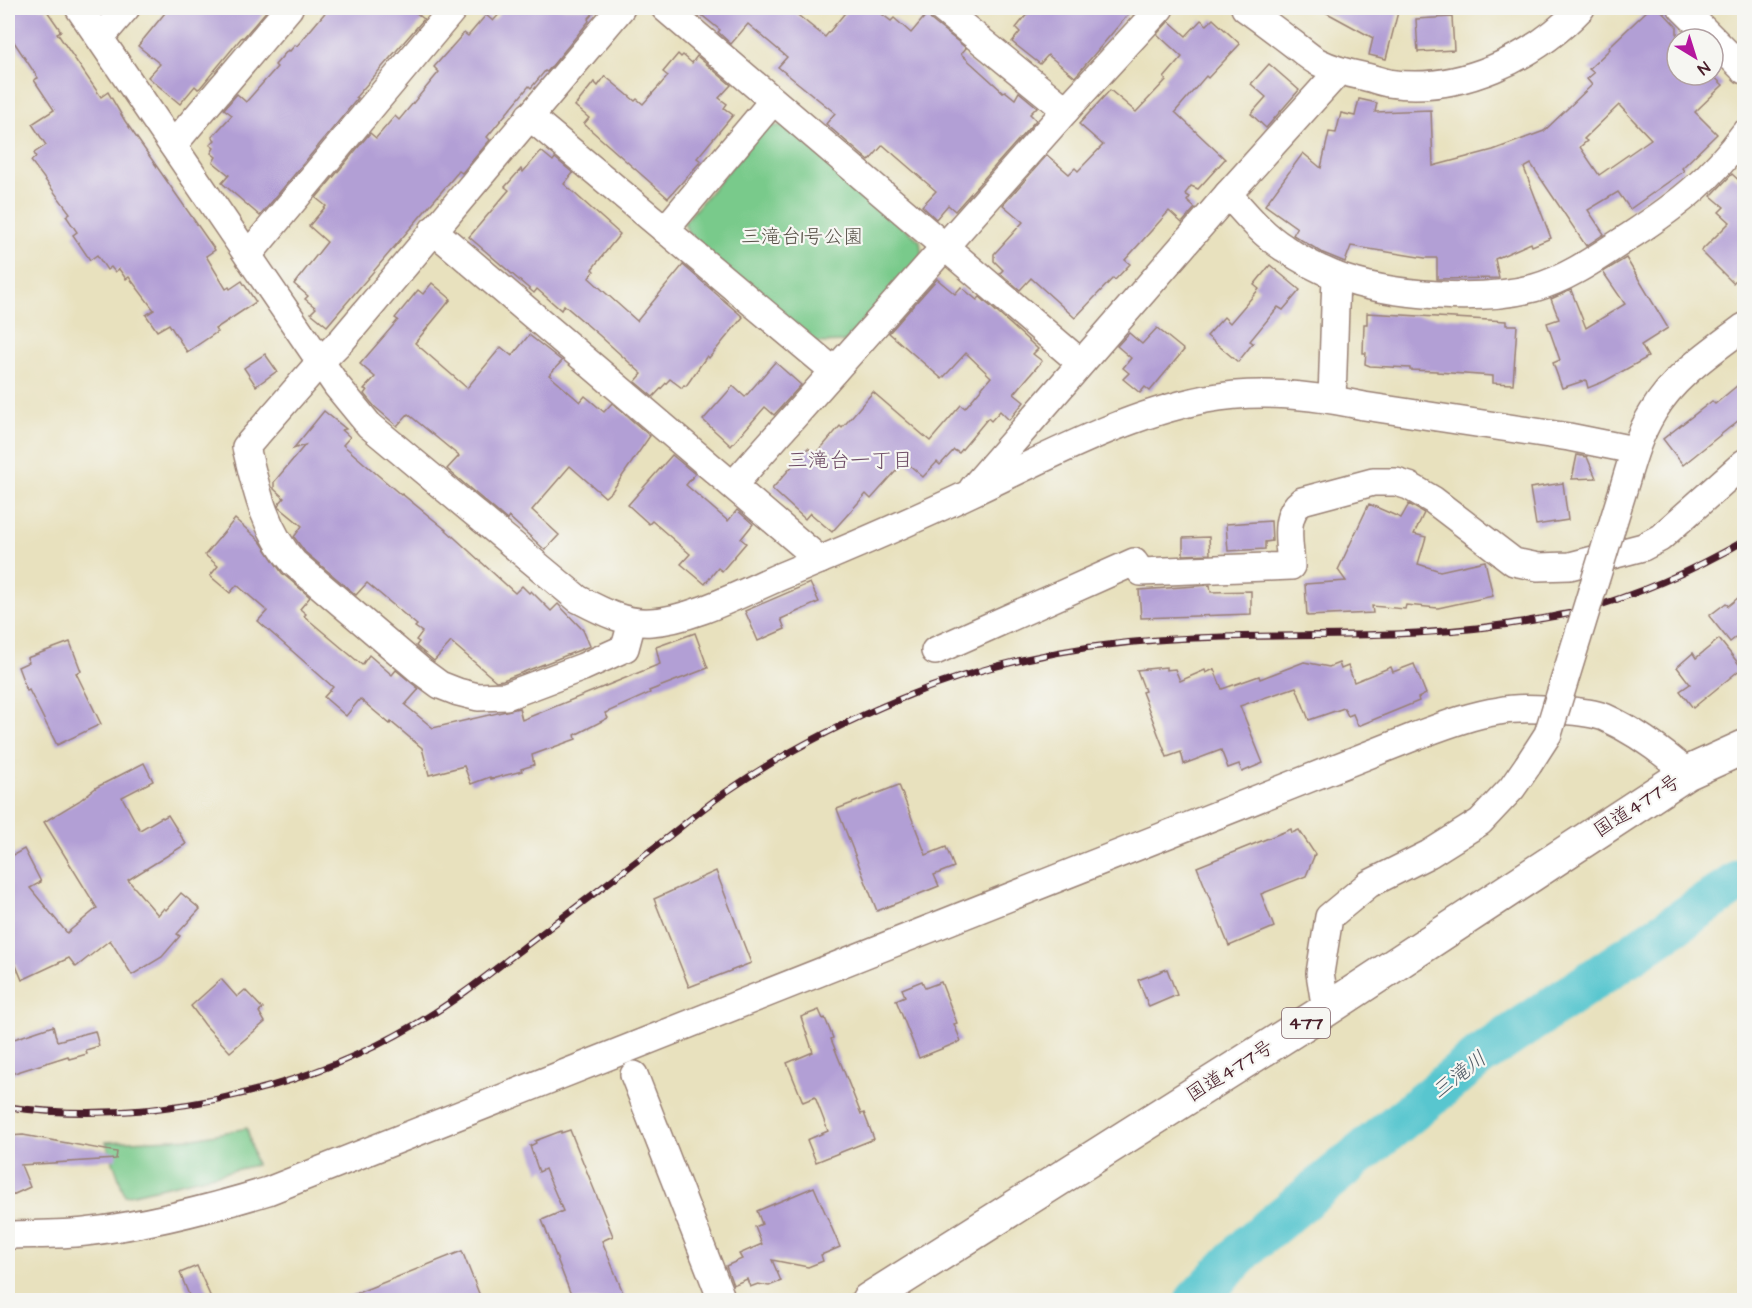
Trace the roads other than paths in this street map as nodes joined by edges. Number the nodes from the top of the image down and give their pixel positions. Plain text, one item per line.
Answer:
1 (79, 8) edge
2 (126, 8) edge
3 (289, 8) edge
4 (621, 8) edge
5 (665, 8) edge
6 (941, 8) edge
7 (1160, 8) edge
8 (1245, 8) edge
9 (1581, 8) edge
10 (1682, 8) edge
11 (449, 9) edge
12 (100, 38) junction
13 (1339, 70) junction
14 (1744, 70) edge
15 (773, 101) junction
16 (1066, 110) junction
17 (529, 116) junction
18 (1744, 134) edge
19 (173, 145) junction
20 (1228, 194) junction
21 (433, 230) junction
22 (665, 231) junction
23 (945, 247) junction
24 (248, 255) junction
25 (1336, 276) junction
26 (1744, 327) edge
27 (320, 362) junction
28 (1081, 363) junction
29 (834, 371) junction
30 (1332, 399) junction
31 (1634, 450) junction
32 (1744, 463) edge
33 (734, 484) junction
34 (966, 495) junction
35 (820, 560) junction
36 (632, 622) junction
37 (935, 651) dead end
38 (1744, 747) edge
39 (1687, 773) junction
40 (1326, 1010) junction
41 (634, 1075) dead end
42 (11, 1239) edge
43 (722, 1300) edge
44 (867, 1300) edge

1 - 12 street
2 - 12 street
3 - 19 street
4 - 17 street
5 - 15 street
6 - 16 street
7 - 16 street
8 - 13 street
9 - 13 street
10 - 14 street
11 - 24 street
12 - 19 street
13 - 20 street
15 - 22 street
15 - 23 street
16 - 23 street
17 - 21 street
17 - 22 street
18 - 25 street
19 - 24 street
20 - 25 street
20 - 28 street
21 - 27 street
21 - 33 street
22 - 29 street
23 - 28 street
23 - 29 street
24 - 27 street
25 - 30 street
26 - 31 street
27 - 36 street
27 - 36 street
28 - 34 street
29 - 33 street
30 - 31 street
30 - 34 street
31 - 40 street, bridge
32 - 37 street
33 - 35 street
34 - 35 street
35 - 36 street
38 - 39 highway, 国道477号 / 477
39 - 40 highway, 国道477号 / 477
39 - 42 street
40 - 44 highway, 国道477号 / 477
41 - 43 street

